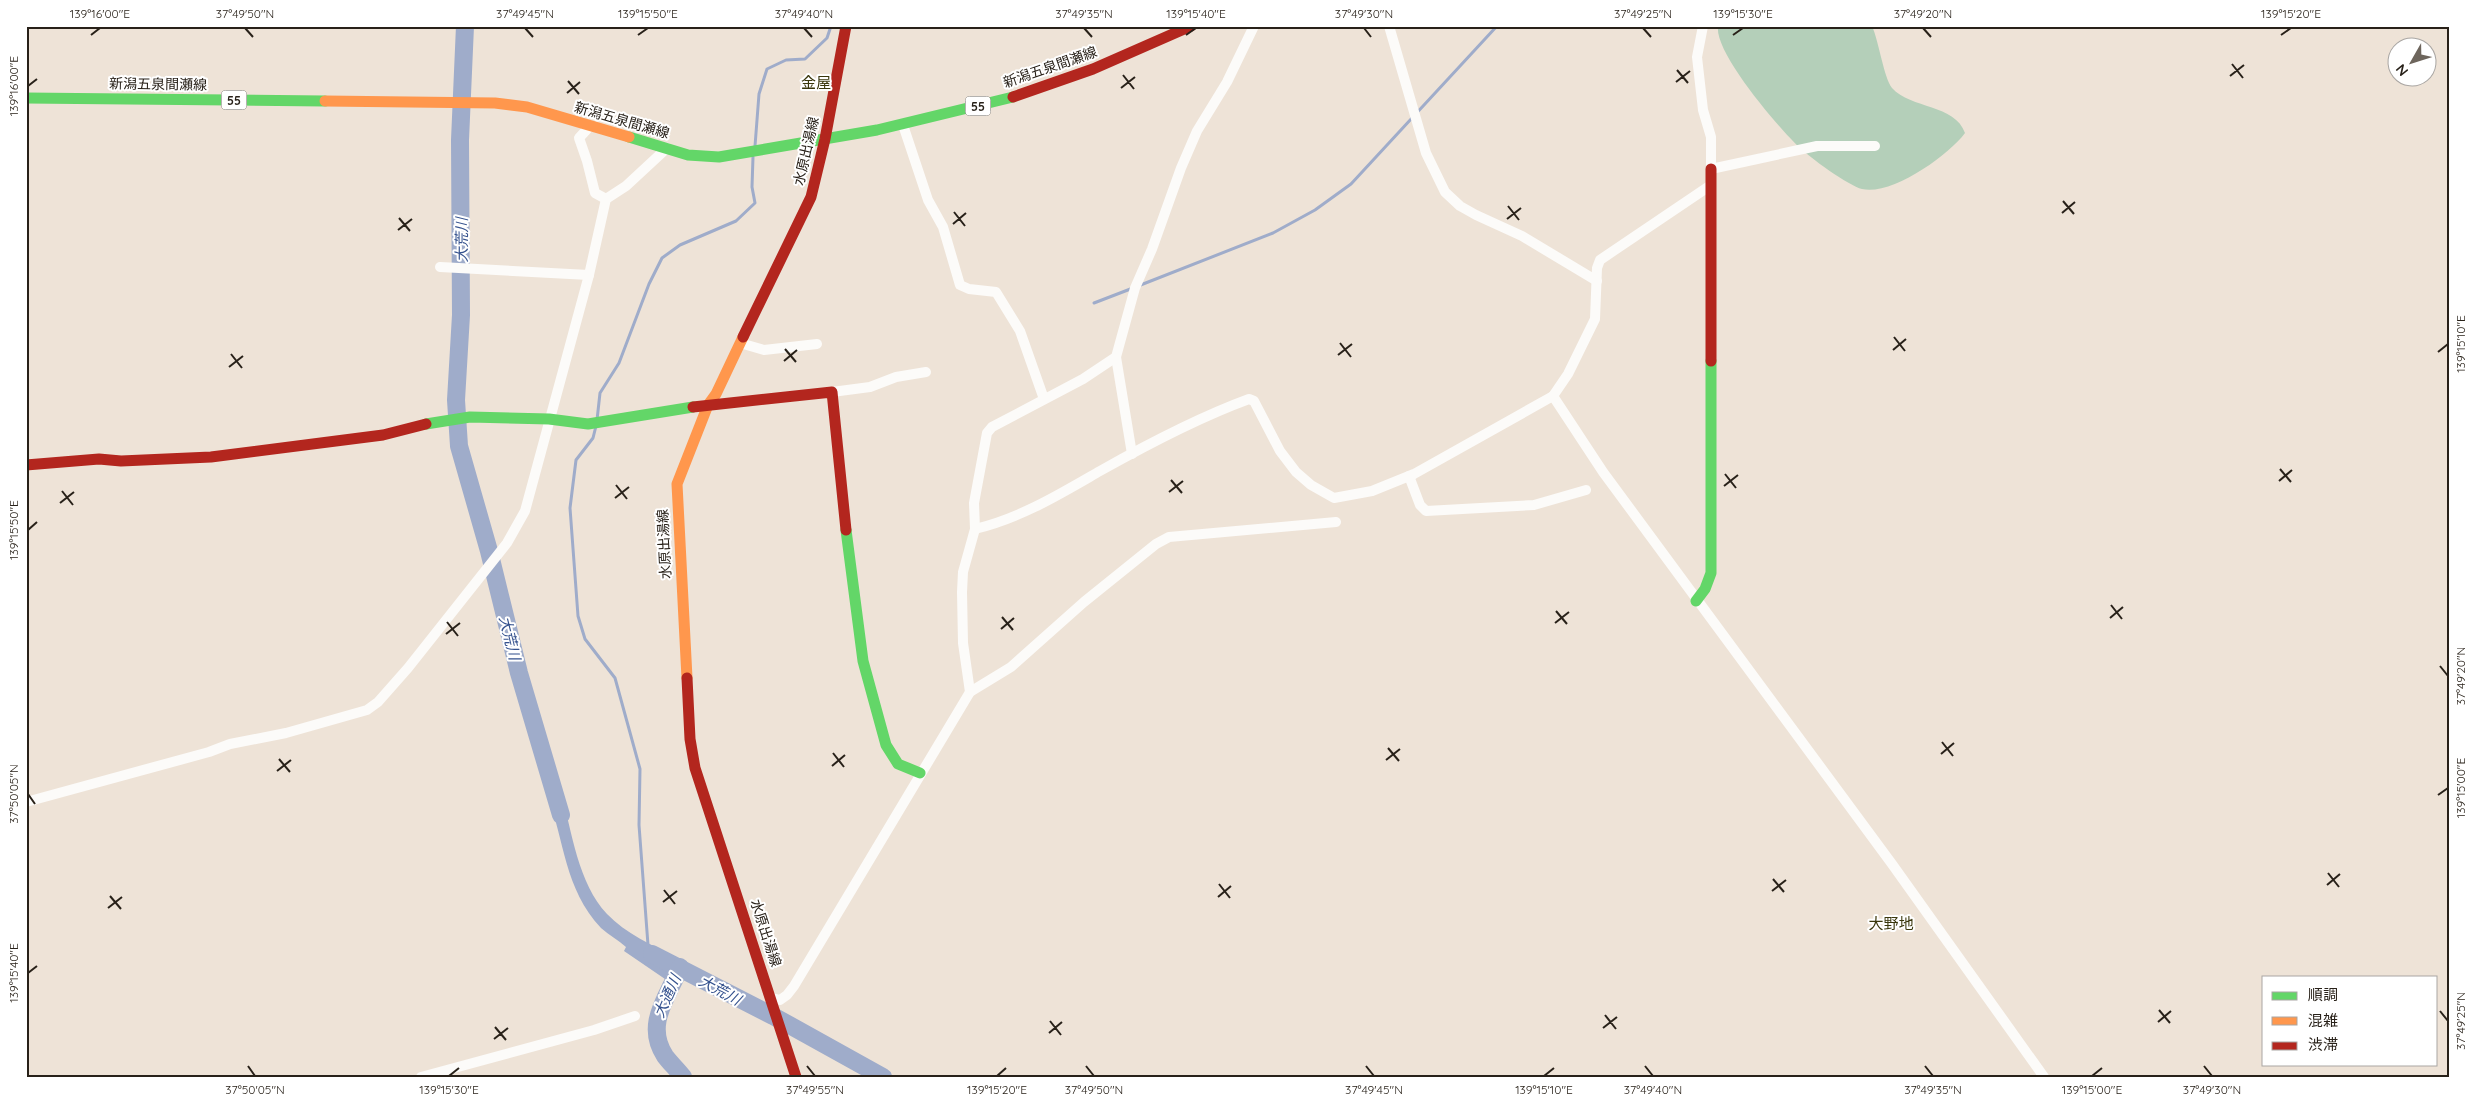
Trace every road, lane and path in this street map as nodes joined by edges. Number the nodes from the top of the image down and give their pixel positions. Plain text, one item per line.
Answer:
1 (846, 26) edge
2 (1191, 26) edge
3 (1254, 26) edge
4 (1389, 26) edge
5 (1703, 26) edge
6 (26, 98) edge
7 (903, 125) junction
8 (590, 126) junction
9 (825, 139) junction
10 (1875, 146) dead end
11 (667, 148) junction
12 (1711, 170) junction
13 (1710, 185) junction
14 (606, 198) junction
15 (440, 267) dead end
16 (589, 274) junction
17 (1597, 281) junction
18 (740, 343) junction
19 (817, 344) dead end
20 (1116, 357) junction
21 (926, 372) dead end
22 (832, 392) junction
23 (1553, 396) junction
24 (1044, 399) junction
25 (708, 405) junction
26 (549, 419) junction
27 (1132, 454) junction
28 (26, 465) edge
29 (1409, 476) junction
30 (1586, 490) dead end
31 (1336, 522) dead end
32 (976, 529) junction
33 (1696, 601) junction
34 (970, 692) junction
35 (920, 773) junction
36 (26, 802) edge
37 (773, 1003) junction
38 (636, 1016) dead end
39 (421, 1077) edge
40 (796, 1077) edge
41 (2044, 1077) edge

1 - 9 main road, 水原出湯線
2 - 7 main road, 新潟五泉間瀬線 / 55
3 - 20 street
4 - 17 street
5 - 12 street
6 - 8 main road, 新潟五泉間瀬線 / 55
7 - 9 main road, 新潟五泉間瀬線 / 55
7 - 24 street
8 - 11 main road, 新潟五泉間瀬線 / 55
8 - 14 street
9 - 11 main road, 新潟五泉間瀬線 / 55
9 - 18 main road, 水原出湯線
10 - 12 street
11 - 14 street
12 - 13 main road
13 - 17 street
13 - 33 main road
14 - 16 street
15 - 16 street
16 - 26 street
17 - 23 street
18 - 19 street
18 - 25 main road, 水原出湯線
20 - 24 street
20 - 27 street
21 - 22 street
22 - 25 main road
22 - 35 main road
23 - 29 street
23 - 33 street
24 - 32 street
25 - 26 main road
25 - 37 main road, 水原出湯線
26 - 28 main road
26 - 36 street
27 - 29 street
27 - 32 street
29 - 30 street
31 - 34 street
32 - 34 street
33 - 41 street
34 - 35 street
35 - 37 street
37 - 40 main road, 水原出湯線
38 - 39 street

